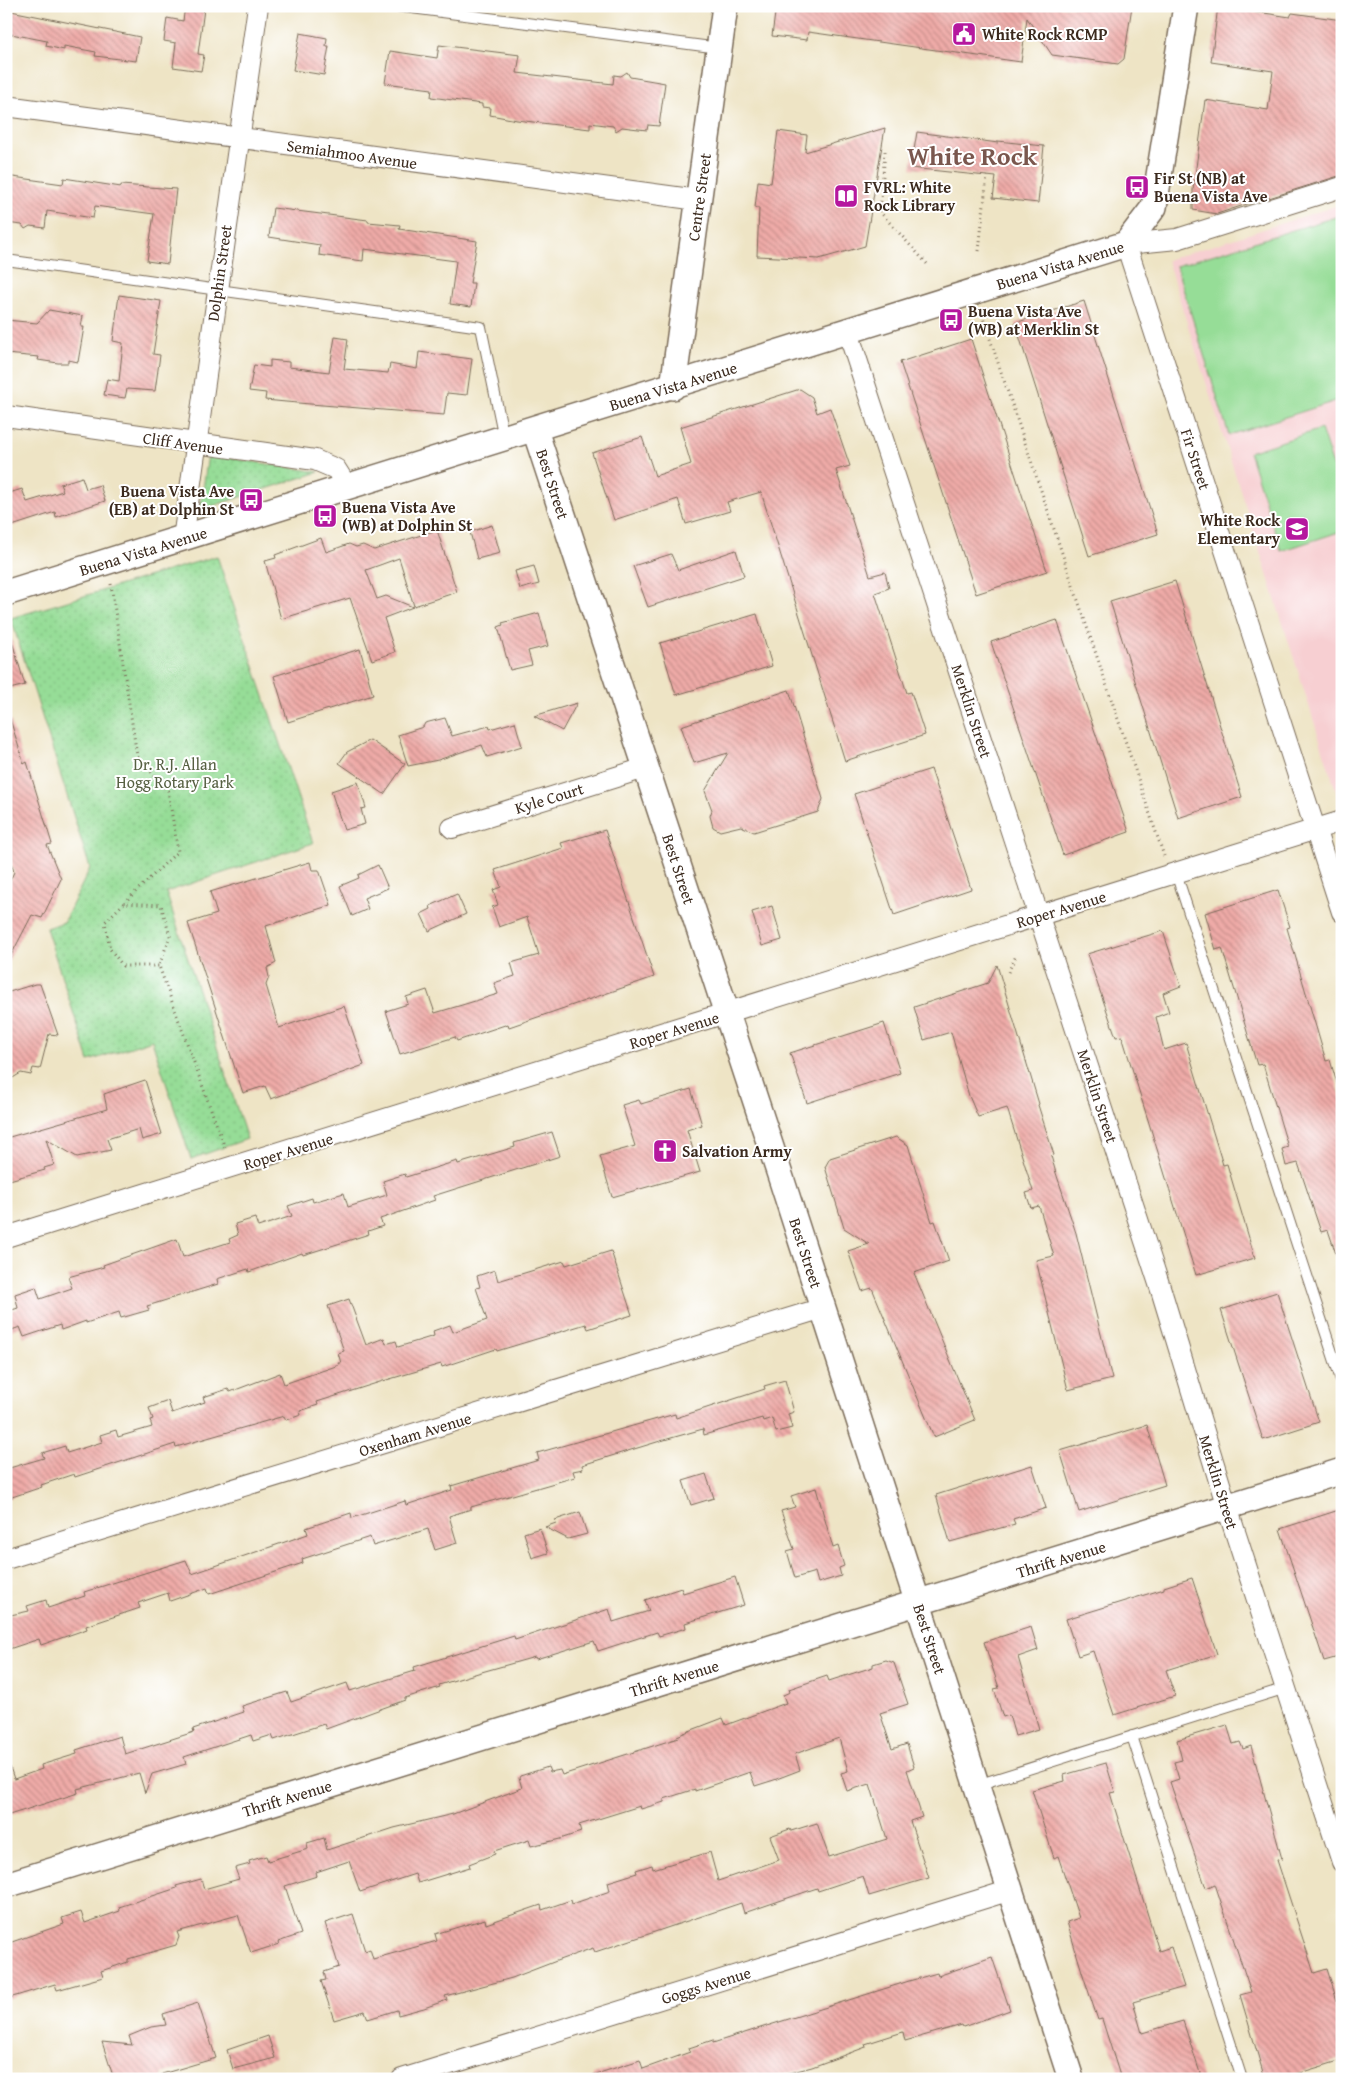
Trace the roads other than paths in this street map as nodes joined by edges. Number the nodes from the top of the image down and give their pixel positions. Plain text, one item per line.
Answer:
1 (258, 6) edge
2 (396, 6) edge
3 (725, 6) edge
4 (1186, 6) edge
5 (720, 48) junction
6 (6, 106) edge
7 (238, 138) junction
8 (1342, 188) edge
9 (698, 200) junction
10 (1126, 244) junction
11 (6, 260) edge
12 (217, 291) junction
13 (848, 332) junction
14 (673, 387) junction
15 (6, 416) edge
16 (535, 430) junction
17 (504, 439) junction
18 (196, 445) junction
19 (348, 488) junction
20 (183, 539) junction
21 (6, 593) edge
22 (645, 768) junction
23 (1342, 821) edge
24 (452, 828) dead end
25 (1315, 830) junction
26 (1176, 873) junction
27 (1342, 912) edge
28 (1039, 916) junction
29 (727, 1013) junction
30 (6, 1237) edge
31 (823, 1308) junction
32 (1342, 1383) edge
33 (1342, 1471) edge
34 (1227, 1507) junction
35 (6, 1559) edge
36 (918, 1603) junction
37 (1286, 1688) junction
38 (1132, 1736) junction
39 (977, 1785) junction
40 (1342, 1862) edge
41 (6, 1885) edge
42 (1010, 1890) junction
43 (402, 2079) edge
44 (1071, 2079) edge
45 (1242, 2079) edge

1 - 7 street, Dolphin Street
2 - 5 lane
3 - 5 street, Centre Street
4 - 10 street
5 - 9 street, Centre Street
6 - 7 street, Semiahmoo Avenue
7 - 9 street, Semiahmoo Avenue
7 - 12 street, Dolphin Street
8 - 10 street, Buena Vista Avenue
9 - 14 street, Centre Street
10 - 13 street, Buena Vista Avenue
10 - 25 street, Fir Street
11 - 12 lane
12 - 17 lane
12 - 18 street, Dolphin Street
13 - 14 street, Buena Vista Avenue
13 - 28 street, Merklin Street
14 - 16 street, Buena Vista Avenue
15 - 18 street, Cliff Avenue
16 - 17 street, Buena Vista Avenue
16 - 22 street, Best Street
17 - 19 street, Buena Vista Avenue
18 - 19 street, Cliff Avenue
18 - 20 street, Dolphin Street
19 - 20 street, Buena Vista Avenue
20 - 21 street, Buena Vista Avenue
22 - 24 street, Kyle Court
22 - 29 street, Best Street
23 - 25 street, Roper Avenue
25 - 26 street, Roper Avenue
25 - 27 street, Fir Street
26 - 28 street, Roper Avenue
26 - 32 lane
28 - 29 street, Roper Avenue
28 - 34 street, Merklin Street
29 - 30 street, Roper Avenue
29 - 31 street, Best Street
31 - 35 street, Oxenham Avenue
31 - 36 street, Best Street
33 - 34 street, Thrift Avenue
34 - 36 street, Thrift Avenue
34 - 37 street, Merklin Street
36 - 39 street, Best Street
36 - 41 street, Thrift Avenue
37 - 38 lane
37 - 40 street, Merklin Street
38 - 39 lane
38 - 45 lane
39 - 42 street, Best Street
42 - 43 street, Goggs Avenue
42 - 44 street, Best Street

